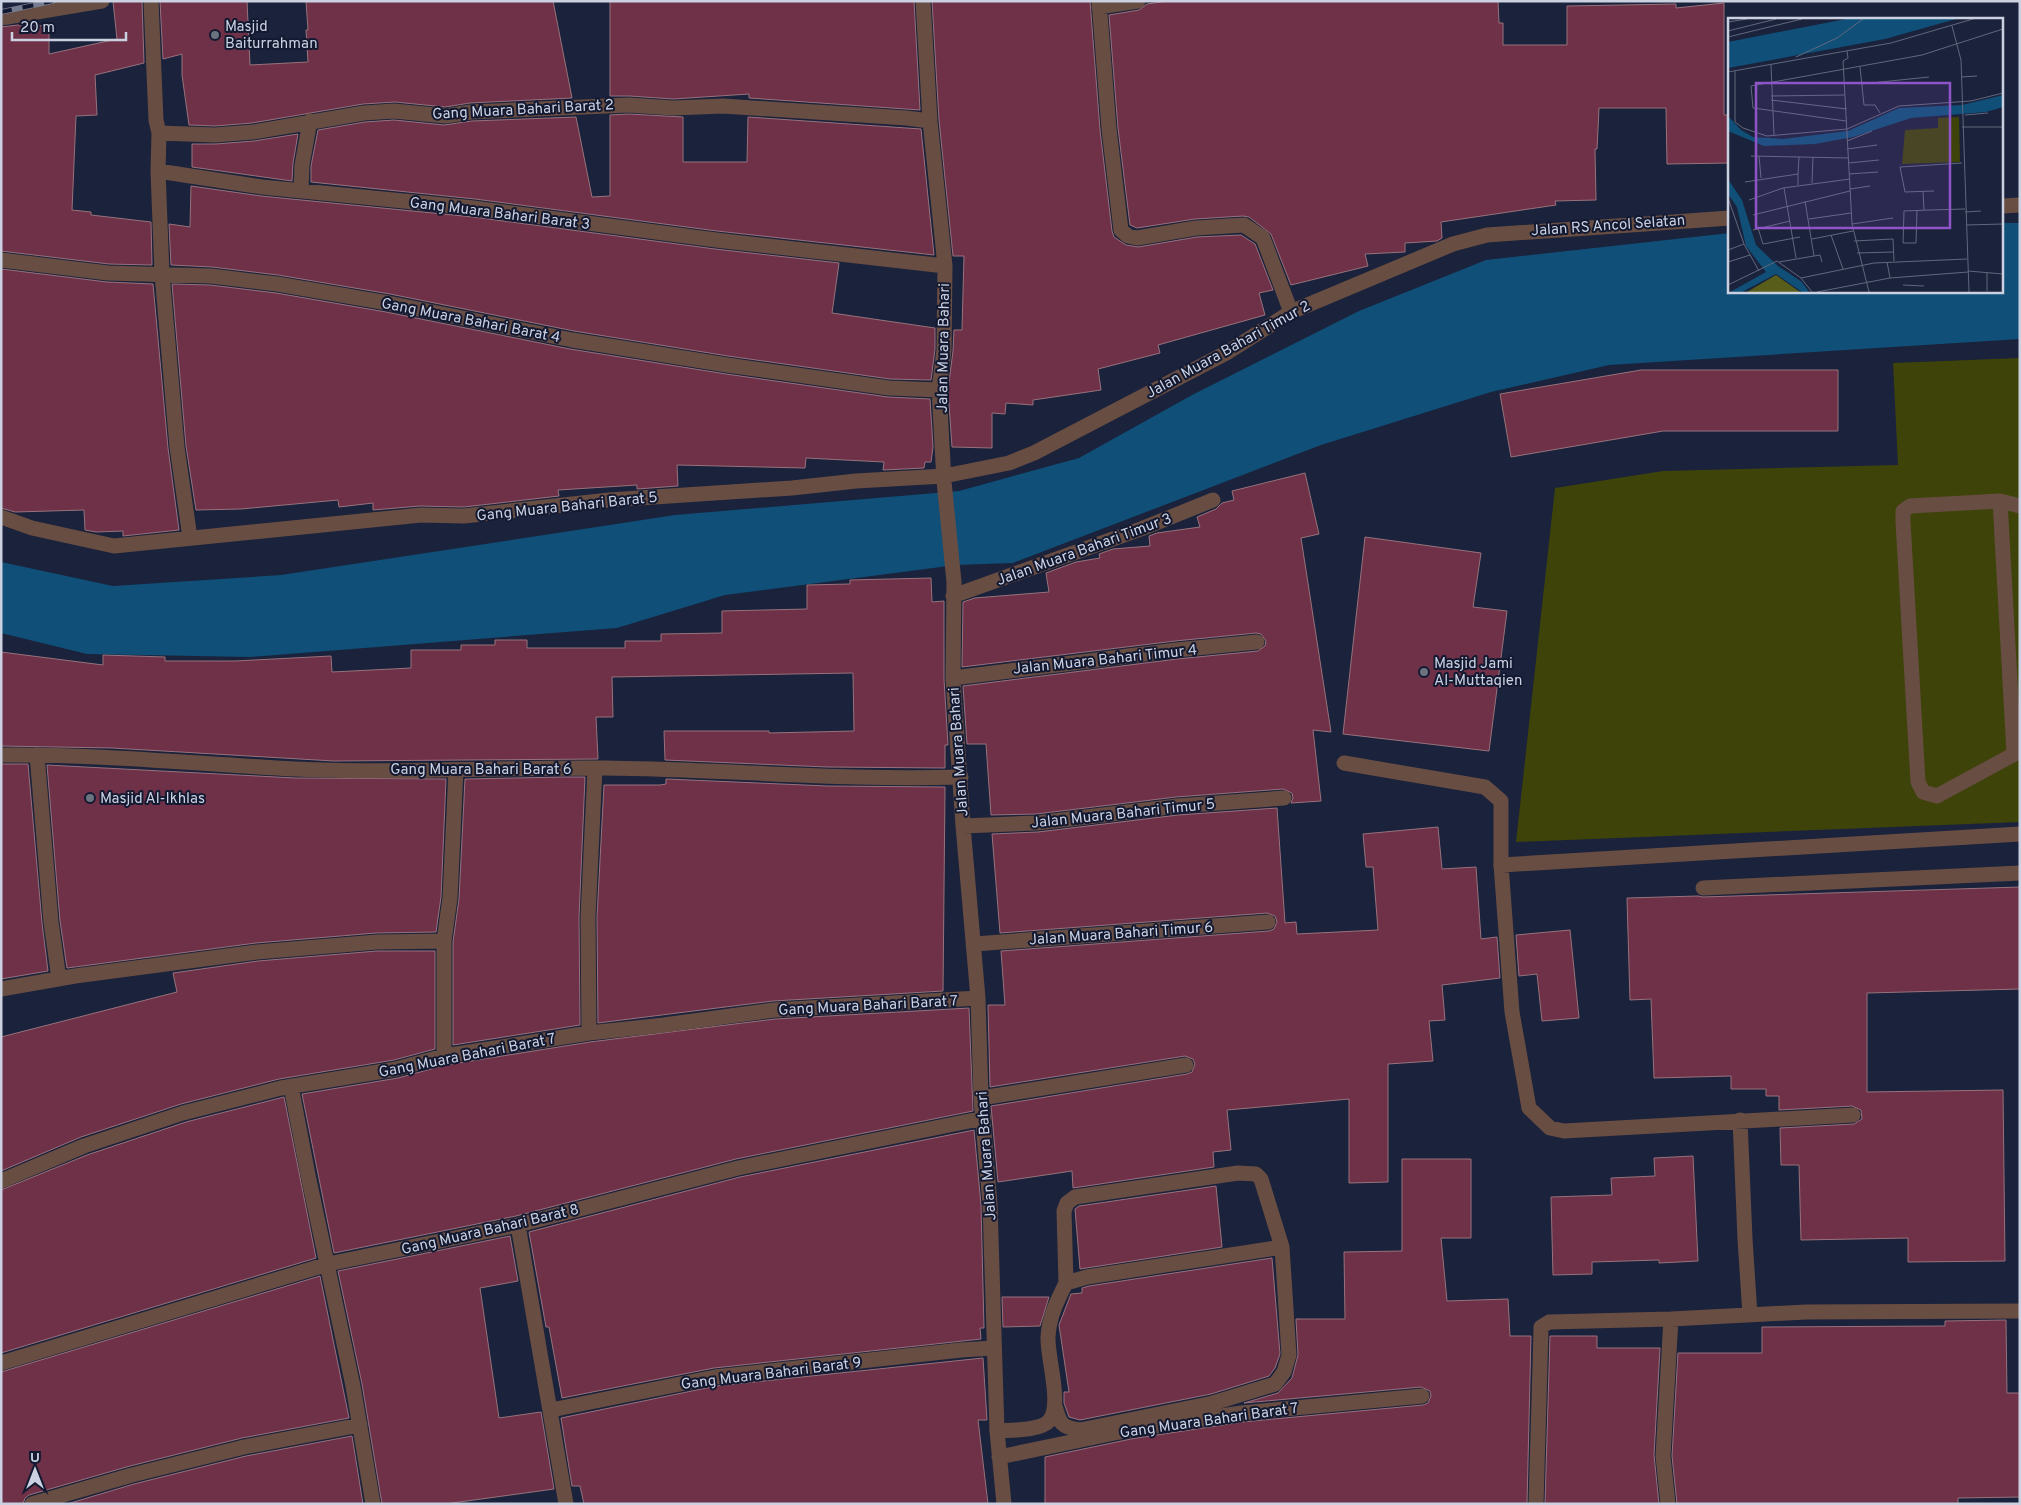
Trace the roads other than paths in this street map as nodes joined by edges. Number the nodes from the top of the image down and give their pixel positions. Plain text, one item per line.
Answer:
1 (102, 1) edge
2 (151, 1) edge
3 (923, 1) edge
4 (1138, 1) edge
5 (1099, 4) edge
6 (1, 18) edge
7 (310, 121) junction
8 (930, 121) junction
9 (159, 133) junction
10 (158, 171) junction
11 (301, 191) junction
12 (2020, 205) edge
13 (2004, 206) edge
14 (1728, 218) edge
15 (1487, 234) joint
16 (1, 260) edge
17 (945, 266) junction
18 (162, 274) junction
19 (1291, 312) junction
20 (939, 390) junction
21 (944, 479) junction
22 (1214, 500) dead end
23 (2000, 502) junction
24 (2020, 506) edge
25 (1, 517) edge
26 (190, 538) junction
27 (954, 589) junction
28 (1257, 642) dead end
29 (953, 678) junction
30 (2017, 752) edge
31 (37, 754) junction
32 (1, 755) edge
33 (1344, 763) dead end
34 (595, 768) junction
35 (456, 770) junction
36 (961, 777) junction
37 (1284, 798) dead end
38 (963, 826) junction
39 (2020, 834) edge
40 (1501, 865) junction
41 (2020, 873) edge
42 (1703, 888) dead end
43 (1268, 922) dead end
44 (444, 941) junction
45 (974, 944) junction
46 (59, 978) junction
47 (1, 989) edge
48 (978, 998) junction
49 (589, 1033) junction
50 (444, 1056) junction
51 (1186, 1065) dead end
52 (291, 1086) junction
53 (981, 1098) junction
54 (1853, 1116) dead end
55 (984, 1118) junction
56 (1740, 1120) junction
57 (1, 1181) edge
58 (518, 1225) junction
59 (1282, 1247) junction
60 (328, 1264) junction
61 (1066, 1283) junction
62 (2020, 1311) edge
63 (1750, 1315) junction
64 (1671, 1319) junction
65 (994, 1348) junction
66 (1, 1363) edge
67 (1422, 1396) dead end
68 (1055, 1406) junction
69 (551, 1410) junction
70 (360, 1425) junction
71 (998, 1431) junction
72 (999, 1458) junction
73 (32, 1504) edge
74 (372, 1504) edge
75 (566, 1504) edge
76 (1004, 1504) edge
77 (1536, 1504) edge
78 (1668, 1504) edge

1 - 6 street
2 - 9 street
3 - 8 street, Jalan Muara Bahari
4 - 5 street
5 - 19 street
7 - 8 street, Gang Muara Bahari Barat 2
7 - 9 street, Gang Muara Bahari Barat 2
7 - 11 street
8 - 17 street, Jalan Muara Bahari
9 - 10 street
10 - 11 street, Gang Muara Bahari Barat 3
10 - 18 street
11 - 17 street, Gang Muara Bahari Barat 3
12 - 13 street
14 - 15 street, Jalan RS Ancol Selatan
15 - 19 street, Jalan Muara Bahari Timur 2
16 - 18 street, Gang Muara Bahari Barat 4
17 - 20 street, Jalan Muara Bahari
18 - 20 street, Gang Muara Bahari Barat 4
18 - 26 street
19 - 21 street, Jalan Muara Bahari Timur 2
20 - 21 street, Jalan Muara Bahari
21 - 26 street, Gang Muara Bahari Barat 5
21 - 27 street, Jalan Muara Bahari
22 - 27 street, Jalan Muara Bahari Timur 3
23 - 24 street
23 - 30 street
23 - 30 street
25 - 26 street, Gang Muara Bahari Barat 5
27 - 29 street, Jalan Muara Bahari
28 - 29 street, Jalan Muara Bahari Timur 4
29 - 36 street, Jalan Muara Bahari
31 - 32 street, Gang Muara Bahari Barat 6
31 - 35 street, Gang Muara Bahari Barat 6
31 - 46 street
33 - 40 street
34 - 35 street, Gang Muara Bahari Barat 6
34 - 36 street, Gang Muara Bahari Barat 6
34 - 49 street
35 - 44 street
36 - 38 street, Jalan Muara Bahari
37 - 38 street, Jalan Muara Bahari Timur 5
38 - 45 street, Jalan Muara Bahari
39 - 40 street
40 - 56 street
41 - 42 street
43 - 45 street, Jalan Muara Bahari Timur 6
44 - 46 street
44 - 50 street
45 - 48 street, Jalan Muara Bahari
46 - 47 street
48 - 49 street, Gang Muara Bahari Barat 7
48 - 53 street, Jalan Muara Bahari
49 - 50 street, Gang Muara Bahari Barat 7
50 - 52 street, Gang Muara Bahari Barat 7
51 - 53 street
52 - 57 street, Gang Muara Bahari Barat 7
52 - 60 street
53 - 55 street, Jalan Muara Bahari
54 - 56 street
55 - 58 street, Gang Muara Bahari Barat 8
55 - 65 street, Jalan Muara Bahari
56 - 63 street
58 - 60 street, Gang Muara Bahari Barat 8
58 - 69 street
59 - 61 street
59 - 61 street
59 - 68 street
60 - 66 street, Gang Muara Bahari Barat 8
60 - 70 street
61 - 68 street
62 - 63 street
63 - 64 street
64 - 77 street
64 - 78 street
65 - 69 street, Gang Muara Bahari Barat 9
65 - 71 street, Jalan Muara Bahari
67 - 72 street, Gang Muara Bahari Barat 7
68 - 71 street
69 - 75 street
70 - 73 street
70 - 74 street
71 - 72 street, Jalan Muara Bahari
72 - 76 street, Jalan Muara Bahari

